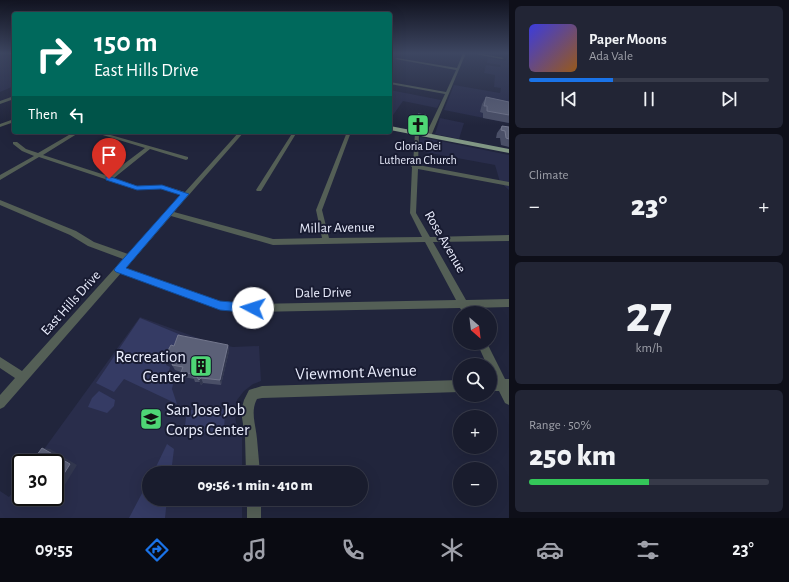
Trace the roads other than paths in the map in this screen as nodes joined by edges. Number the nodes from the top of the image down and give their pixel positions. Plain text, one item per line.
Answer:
1 (454, 77) edge
2 (392, 83) edge
3 (447, 93) junction
4 (12, 98) edge
5 (0, 103) edge
6 (12, 121) edge
7 (0, 126) edge
8 (392, 128) edge
9 (417, 133) junction
10 (75, 134) edge
11 (102, 134) edge
12 (240, 134) edge
13 (294, 134) edge
14 (348, 134) edge
15 (428, 136) junction
16 (15, 144) dead end
17 (150, 147) junction
18 (509, 152) edge
19 (38, 155) junction
20 (186, 158) dead end
21 (414, 166) junction
22 (0, 178) edge
23 (109, 179) junction
24 (509, 184) edge
25 (259, 190) dead end
26 (185, 194) junction
27 (0, 202) edge
28 (168, 213) junction
29 (509, 238) edge
30 (428, 240) junction
31 (326, 241) junction
32 (129, 258) junction
33 (119, 270) junction
34 (509, 303) edge
35 (464, 306) edge
36 (488, 306) edge
37 (453, 309) edge
38 (485, 350) edge
39 (0, 362) edge
40 (22, 377) junction
41 (500, 385) edge
42 (453, 386) edge
43 (509, 399) edge
44 (0, 402) edge
45 (252, 466) edge
46 (254, 506) edge
47 (254, 518) edge

1 - 3 street
2 - 3 street
3 - 15 street
4 - 5 street
6 - 7 street
8 - 9 main road
9 - 15 main road
9 - 21 street, Rose Avenue
10 - 19 street
11 - 17 street
12 - 26 street, East Hills Drive
13 - 25 street
14 - 31 street
15 - 18 main road
16 - 19 street
17 - 20 street
17 - 23 street
19 - 22 street
19 - 23 street
21 - 24 street
21 - 30 street, Rose Avenue
23 - 26 street
26 - 28 street, East Hills Drive
27 - 32 street
28 - 31 street, Millar Avenue
28 - 32 street, East Hills Drive
29 - 30 street, Millar Avenue
30 - 31 street, Millar Avenue
30 - 35 street, Rose Avenue
32 - 33 street, East Hills Drive
33 - 37 street, Dale Drive
33 - 40 street, East Hills Drive
34 - 36 street, Dale Drive
38 - 41 street
39 - 40 street
40 - 44 street, East Hills Drive
41 - 43 street
42 - 45 street, Viewmont Avenue
46 - 47 street

